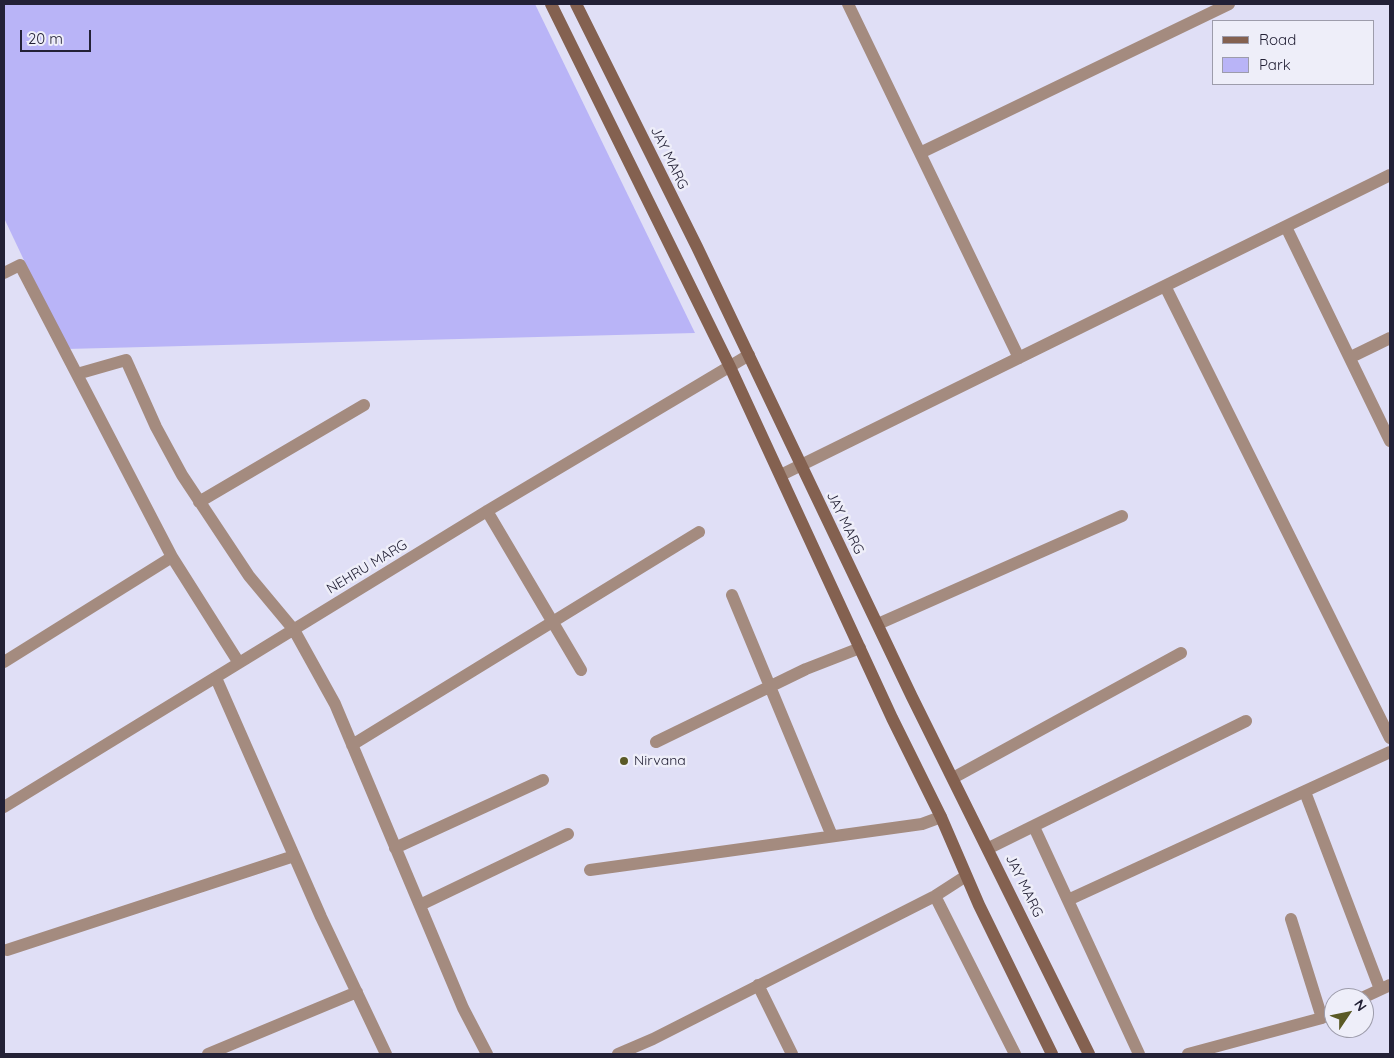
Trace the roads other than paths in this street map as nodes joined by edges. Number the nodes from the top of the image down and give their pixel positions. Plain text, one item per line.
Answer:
1 (551, 4) edge
2 (576, 4) edge
3 (848, 4) edge
4 (1229, 4) edge
5 (920, 153) junction
6 (1390, 176) edge
7 (1286, 227) junction
8 (4, 273) edge
9 (1165, 286) junction
10 (1390, 338) edge
11 (749, 355) junction
12 (1351, 357) junction
13 (1020, 358) junction
14 (730, 366) junction
15 (77, 374) junction
16 (364, 405) dead end
17 (1390, 441) edge
18 (801, 465) junction
19 (780, 475) junction
20 (200, 502) junction
21 (487, 511) junction
22 (1122, 516) dead end
23 (699, 532) dead end
24 (172, 556) junction
25 (732, 595) dead end
26 (552, 622) junction
27 (878, 624) junction
28 (294, 630) junction
29 (860, 648) junction
30 (1181, 653) dead end
31 (4, 662) edge
32 (239, 663) junction
33 (581, 670) dead end
34 (216, 678) junction
35 (769, 687) junction
36 (1246, 721) dead end
37 (1390, 738) edge
38 (656, 742) dead end
39 (352, 745) junction
40 (1390, 752) edge
41 (953, 778) junction
42 (543, 780) dead end
43 (1305, 792) junction
44 (4, 807) edge
45 (941, 817) junction
46 (1034, 827) junction
47 (568, 834) dead end
48 (832, 836) junction
49 (396, 848) junction
50 (989, 848) junction
51 (294, 856) junction
52 (590, 870) dead end
53 (966, 876) junction
54 (935, 896) junction
55 (1068, 900) junction
56 (420, 905) junction
57 (1291, 919) dead end
58 (7, 950) dead end
59 (758, 985) junction
60 (1385, 987) edge
61 (356, 992) junction
62 (1322, 1018) joint
63 (625, 1053) edge
64 (208, 1054) edge
65 (386, 1054) edge
66 (487, 1054) edge
67 (792, 1054) edge
68 (1015, 1054) edge
69 (1052, 1054) edge
70 (1089, 1054) edge
71 (1139, 1054) edge
72 (1188, 1054) edge

1 - 14 main road
2 - 11 main road, JAY MARG
3 - 5 street
4 - 5 street
5 - 13 street
6 - 7 street
7 - 9 street
7 - 12 street
8 - 15 street
9 - 13 street
9 - 37 street
10 - 12 street
11 - 14 street, NEHRU MARG
11 - 18 main road, JAY MARG
12 - 17 street
13 - 18 street
14 - 19 main road
14 - 21 street, NEHRU MARG
15 - 20 street
15 - 24 street
16 - 20 street
18 - 19 street
18 - 27 main road, JAY MARG
19 - 29 main road
20 - 28 street
21 - 26 street
21 - 28 street, NEHRU MARG
22 - 27 street
23 - 26 street
24 - 31 street
24 - 32 street
25 - 35 street
26 - 33 street
26 - 39 street
27 - 41 main road, JAY MARG
28 - 32 street, NEHRU MARG
28 - 39 street
29 - 35 street
29 - 45 main road
30 - 41 street
32 - 34 street, NEHRU MARG
34 - 44 street, NEHRU MARG
34 - 51 street
35 - 38 street
35 - 48 street
36 - 46 street
39 - 49 street
40 - 43 street
41 - 50 main road, JAY MARG
42 - 49 street
43 - 55 street
43 - 60 street
45 - 48 street
45 - 53 main road
46 - 50 street
46 - 55 street
47 - 56 street
48 - 52 street
49 - 56 street
50 - 70 main road, JAY MARG
51 - 58 street
51 - 61 street
53 - 54 street
53 - 69 main road
54 - 59 street
54 - 68 street
55 - 71 street
56 - 66 street
57 - 62 street
59 - 63 street
59 - 67 street
61 - 64 street
61 - 65 street
62 - 72 street

